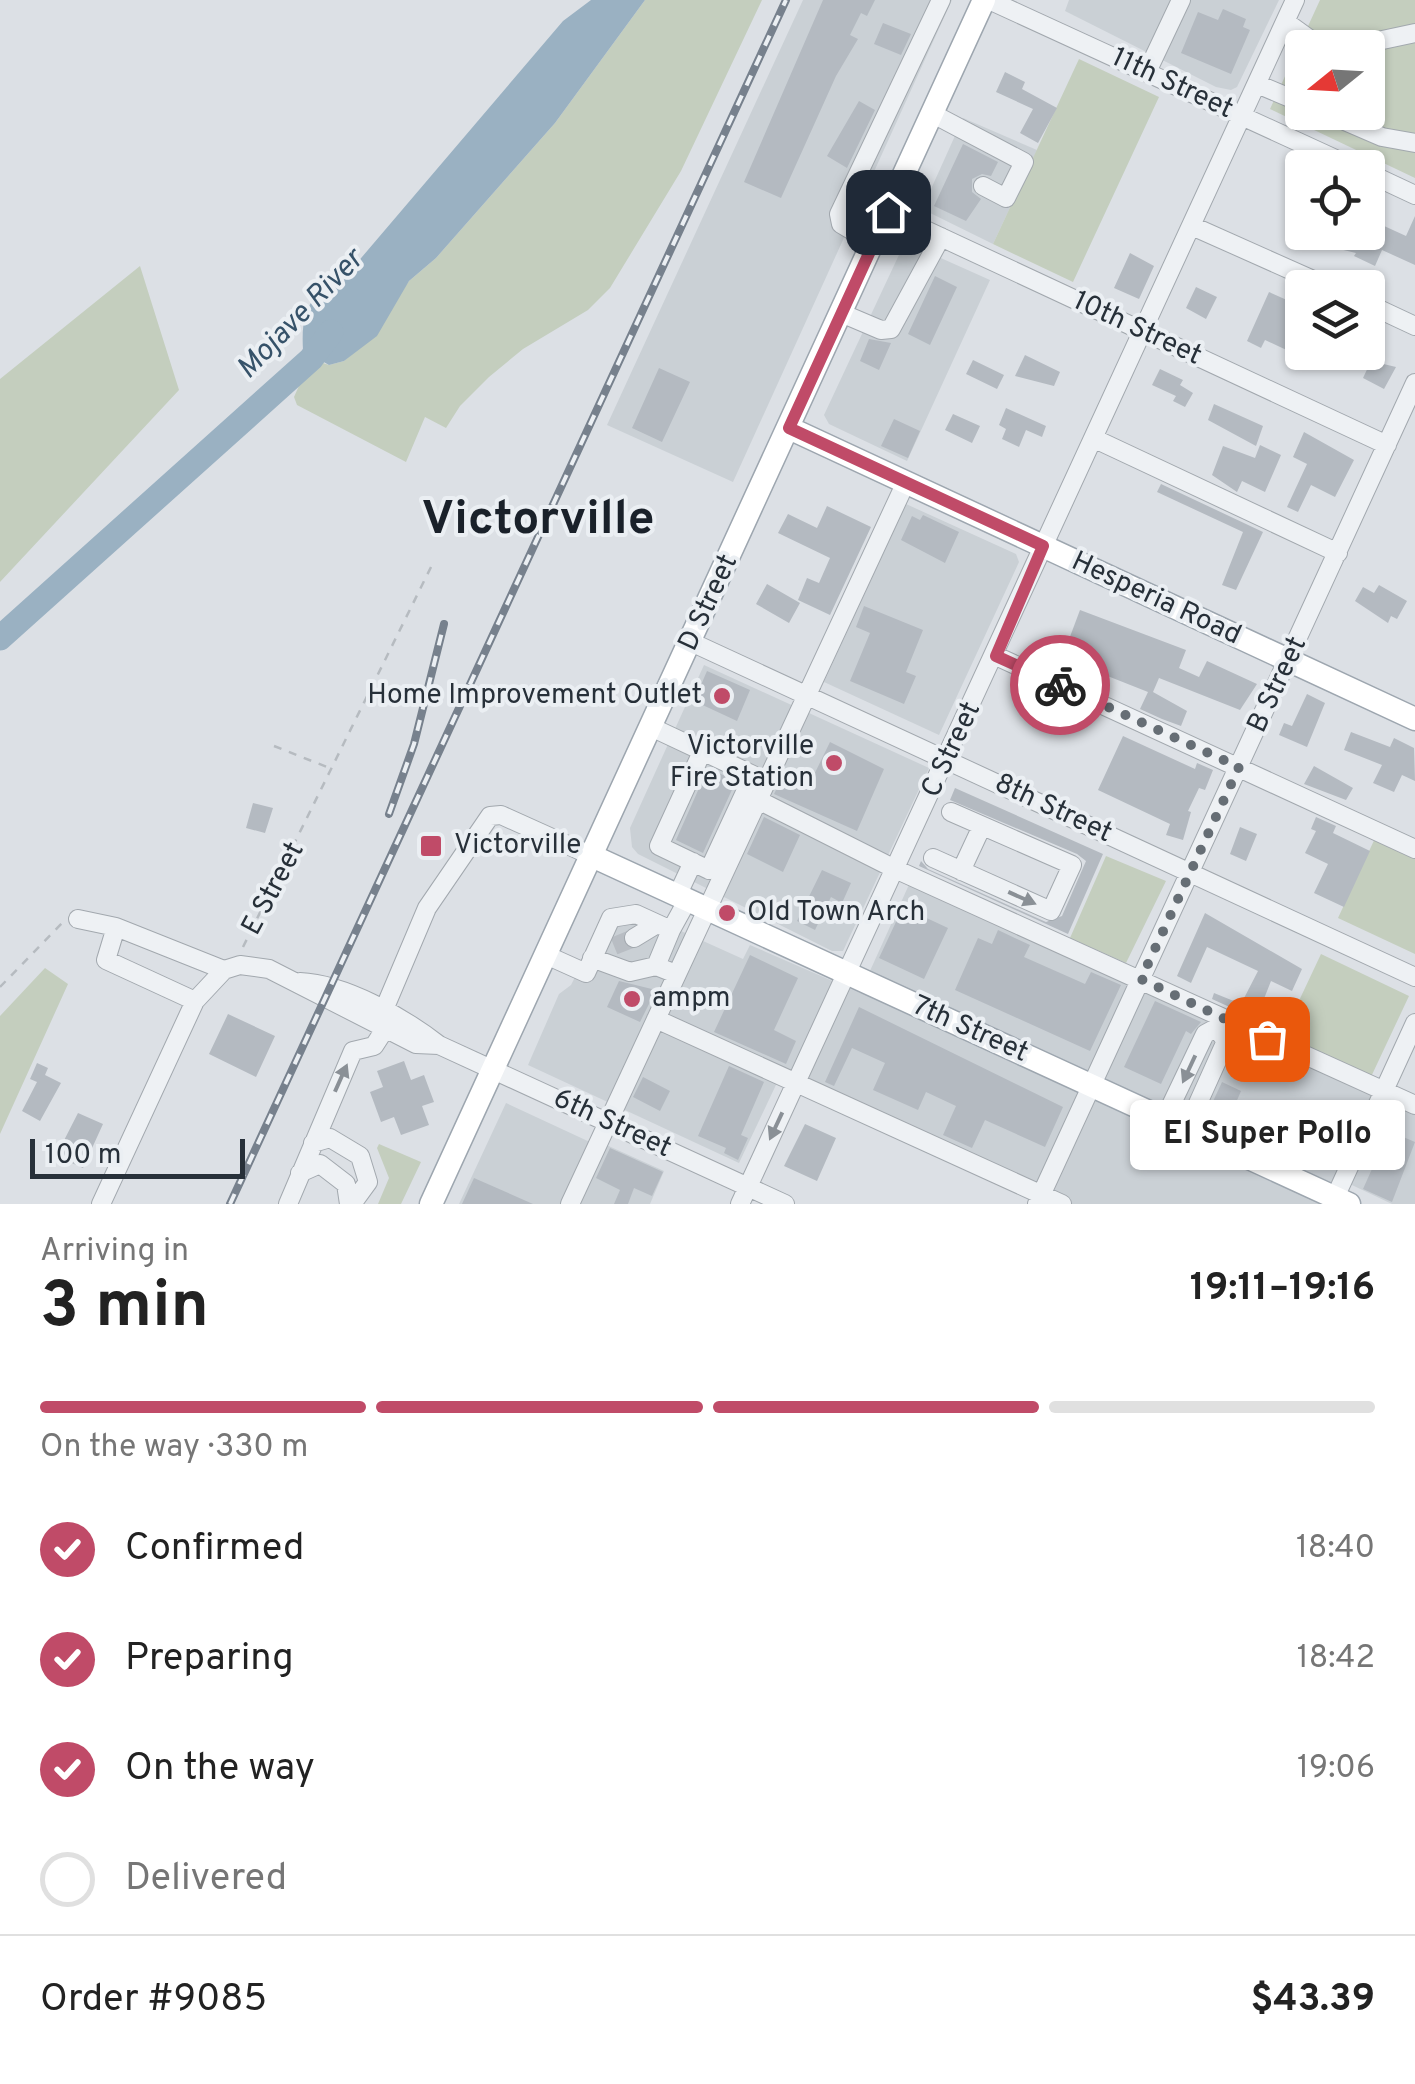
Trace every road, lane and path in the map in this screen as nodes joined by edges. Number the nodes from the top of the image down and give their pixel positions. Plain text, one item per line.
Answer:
1 (942, 0) edge
2 (986, 0) edge
3 (1181, 0) edge
4 (1295, 0) edge
5 (1286, 22) junction
6 (1297, 30) edge
7 (1415, 33) edge
8 (1385, 39) edge
9 (1147, 72) junction
10 (1257, 84) junction
11 (1285, 96) edge
12 (933, 114) junction
13 (1243, 116) junction
14 (1364, 130) edge
15 (1415, 143) edge
16 (1316, 150) edge
17 (1385, 181) edge
18 (983, 186) dead end
19 (1415, 195) edge
20 (888, 212) junction
21 (1192, 226) junction
22 (941, 238) junction
23 (873, 243) junction
24 (1291, 270) edge
25 (1385, 312) edge
26 (841, 313) junction
27 (1415, 326) edge
28 (1143, 331) junction
29 (1415, 383) edge
30 (789, 428) junction
31 (1095, 439) junction
32 (1387, 445) junction
33 (906, 482) junction
34 (1043, 546) junction
35 (1338, 553) junction
36 (434, 563) dead end
37 (690, 642) junction
38 (996, 656) junction
39 (1290, 661) junction
40 (808, 696) junction
41 (1415, 719) edge
42 (651, 727) junction
43 (274, 746) dead end
44 (702, 752) junction
45 (947, 760) junction
46 (1239, 767) junction
47 (334, 770) junction
48 (756, 800) junction
49 (941, 808) junction
50 (982, 826) junction
51 (907, 844) junction
52 (1415, 849) edge
53 (592, 856) junction
54 (693, 862) junction
55 (895, 869) junction
56 (960, 870) junction
57 (1192, 874) junction
58 (690, 903) junction
59 (78, 919) joint
60 (116, 926) junction
61 (664, 927) junction
62 (634, 938) tunnel mouth
63 (602, 949) junction
64 (546, 955) junction
65 (656, 966) junction
66 (228, 968) junction
67 (676, 974) junction
68 (847, 974) junction
69 (1415, 977) edge
70 (1141, 979) junction
71 (0, 987) edge
72 (196, 1001) junction
73 (656, 1019) junction
74 (384, 1020) junction
75 (1415, 1023) edge
76 (494, 1070) junction
77 (797, 1080) junction
78 (1092, 1085) junction
79 (1384, 1090) junction
80 (1415, 1105) edge
81 (608, 1123) junction
82 (1175, 1125) junction
83 (313, 1143) junction
84 (300, 1174) junction
85 (744, 1196) edge
86 (1039, 1199) edge
87 (1339, 1202) edge
88 (101, 1204) edge
89 (288, 1204) edge
90 (350, 1204) edge
91 (431, 1204) edge
92 (570, 1204) edge
93 (784, 1204) edge
94 (1062, 1204) edge

1 - 23 street
2 - 9 street, 11th Street
2 - 12 main road, D Street
3 - 9 street
4 - 5 street, C Street
5 - 6 street
5 - 10 street, C Street
7 - 8 street
9 - 13 street, 11th Street
10 - 11 street
10 - 13 street, C Street
12 - 18 street
12 - 20 main road, D Street
13 - 16 street, 11th Street
13 - 21 street, C Street
14 - 15 street
17 - 19 street
20 - 22 street, 10th Street
20 - 23 main road, D Street
21 - 24 street
21 - 28 street, C Street
22 - 26 street
22 - 28 street, 10th Street
23 - 26 main road, D Street
25 - 27 street
26 - 30 main road, D Street
28 - 31 street, C Street
28 - 32 street, 10th Street
29 - 32 street, B Street
30 - 33 main road, Hesperia Road
30 - 37 main road, D Street
31 - 34 street, C Street
31 - 35 street
32 - 35 street, B Street
33 - 34 main road, Hesperia Road
33 - 40 street
34 - 38 street, C Street
34 - 39 main road, Hesperia Road
35 - 39 street, B Street
36 - 47 path, E Street
37 - 40 street, 8th Street
37 - 42 main road, D Street
38 - 45 street, C Street
38 - 46 street
39 - 41 main road, Hesperia Road
39 - 46 street, B Street
40 - 45 street, 8th Street
40 - 48 street
42 - 44 street
42 - 53 main road, D Street
43 - 47 path
44 - 54 street
44 - 54 street
45 - 49 street, C Street
45 - 57 street, 8th Street
46 - 52 street
46 - 57 street, B Street
47 - 66 path, E Street
48 - 55 street
48 - 58 street
49 - 50 street
49 - 51 street, C Street
50 - 56 street
56 -> 50 street
51 - 55 street, C Street
51 - 56 street
53 - 58 main road, 7th Street
53 - 64 main road, D Street
53 - 74 street
54 - 58 street
55 - 68 street, C Street
55 - 70 street
57 - 69 street, 8th Street
57 - 70 street, B Street
58 - 61 street
58 - 67 street
58 - 68 main road, 7th Street
59 - 60 street, 6th Street
59 - 71 path
60 - 66 street, 6th Street
60 - 72 street
61 - 62 street
61 - 63 street
61 - 65 street
63 - 64 street
63 - 65 street
64 - 76 main road, D Street
65 - 67 street
66 - 72 street
66 - 74 street, 6th Street
67 - 73 street
68 - 77 street, C Street
68 - 78 main road, 7th Street
70 - 78 street, B Street
70 - 79 street
72 - 88 street
73 - 77 street
73 - 81 street
74 - 76 street, 6th Street
83 -> 74 street
75 - 79 street
76 - 81 street, 6th Street
76 - 91 main road, D Street
77 -> 85 street, C Street
77 - 86 street
78 - 82 main road, 7th Street
78 - 86 street, B Street
79 - 80 street
79 - 87 street
81 - 85 street, 6th Street
81 - 92 street
82 -> 82 street
82 - 87 main road, 7th Street
83 - 84 street
83 - 90 street
84 - 89 street
84 - 90 street
85 - 93 street, 6th Street
86 - 94 street

